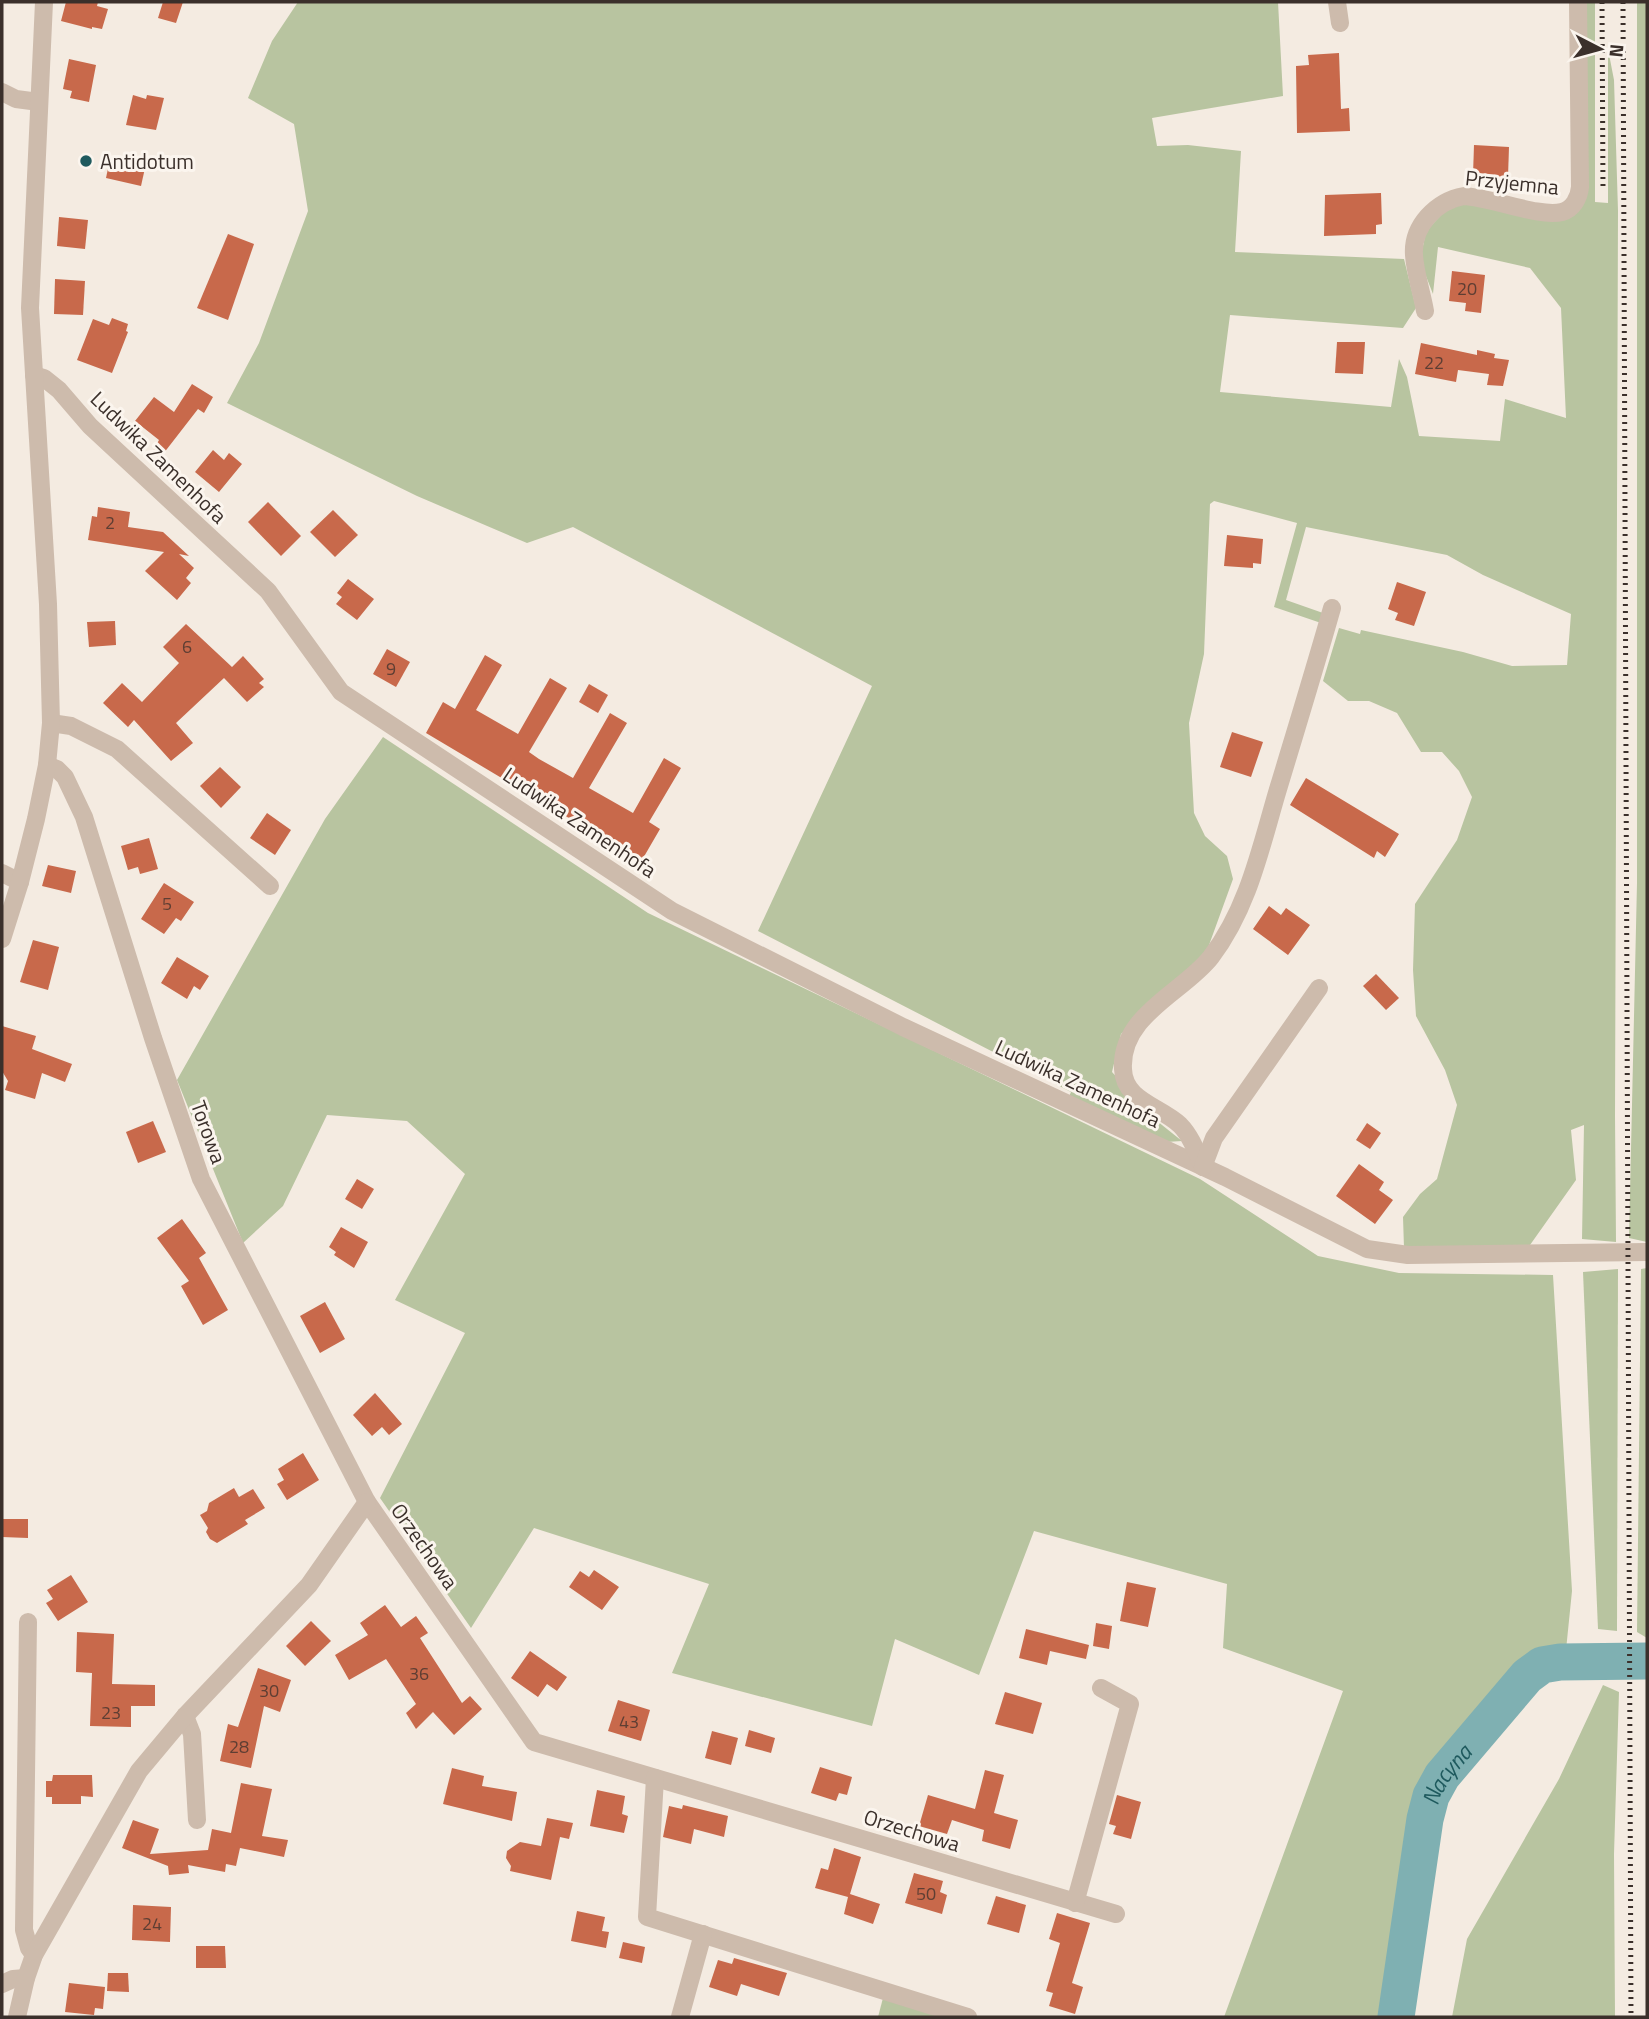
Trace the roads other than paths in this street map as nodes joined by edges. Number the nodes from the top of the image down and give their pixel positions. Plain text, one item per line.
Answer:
1 (44, 2) edge
2 (1337, 2) edge
3 (1578, 2) edge
4 (1340, 23) dead end
5 (2, 92) edge
6 (39, 102) junction
7 (1426, 311) dead end
8 (34, 375) junction
9 (1332, 608) dead end
10 (51, 723) junction
11 (47, 765) junction
12 (2, 873) edge
13 (20, 882) junction
14 (270, 887) dead end
15 (2, 939) edge
16 (1319, 988) dead end
17 (1203, 1167) junction
18 (1647, 1252) edge
19 (367, 1503) junction
20 (28, 1622) dead end
21 (1101, 1688) dead end
22 (185, 1716) junction
23 (655, 1778) junction
24 (197, 1820) dead end
25 (1075, 1902) junction
26 (1116, 1914) dead end
27 (703, 1934) junction
28 (34, 1955) junction
29 (26, 1978) junction
30 (2, 1984) edge
31 (17, 2017) edge
32 (680, 2017) edge
33 (968, 2017) edge

1 - 6 street
2 - 4 street
3 - 7 street, Przyjemna
5 - 6 street
6 - 8 street
8 - 10 street
8 - 17 street, Ludwika Zamenhofa
9 - 17 street, Ludwika Zamenhofa
10 - 11 street
10 - 14 street
11 - 13 street
11 - 19 street, Torowa
12 - 13 street
13 - 15 street
16 - 17 street
17 - 18 street, Ludwika Zamenhofa
19 - 22 street, Orzechowa
19 - 23 street, Orzechowa
20 - 28 street
21 - 25 street
22 - 24 street
22 - 28 street, Orzechowa
23 - 25 street, Orzechowa
23 - 27 street
25 - 26 street, Orzechowa
27 - 32 street
27 - 33 street
28 - 29 street, Orzechowa
29 - 30 street
29 - 31 street, Orzechowa

